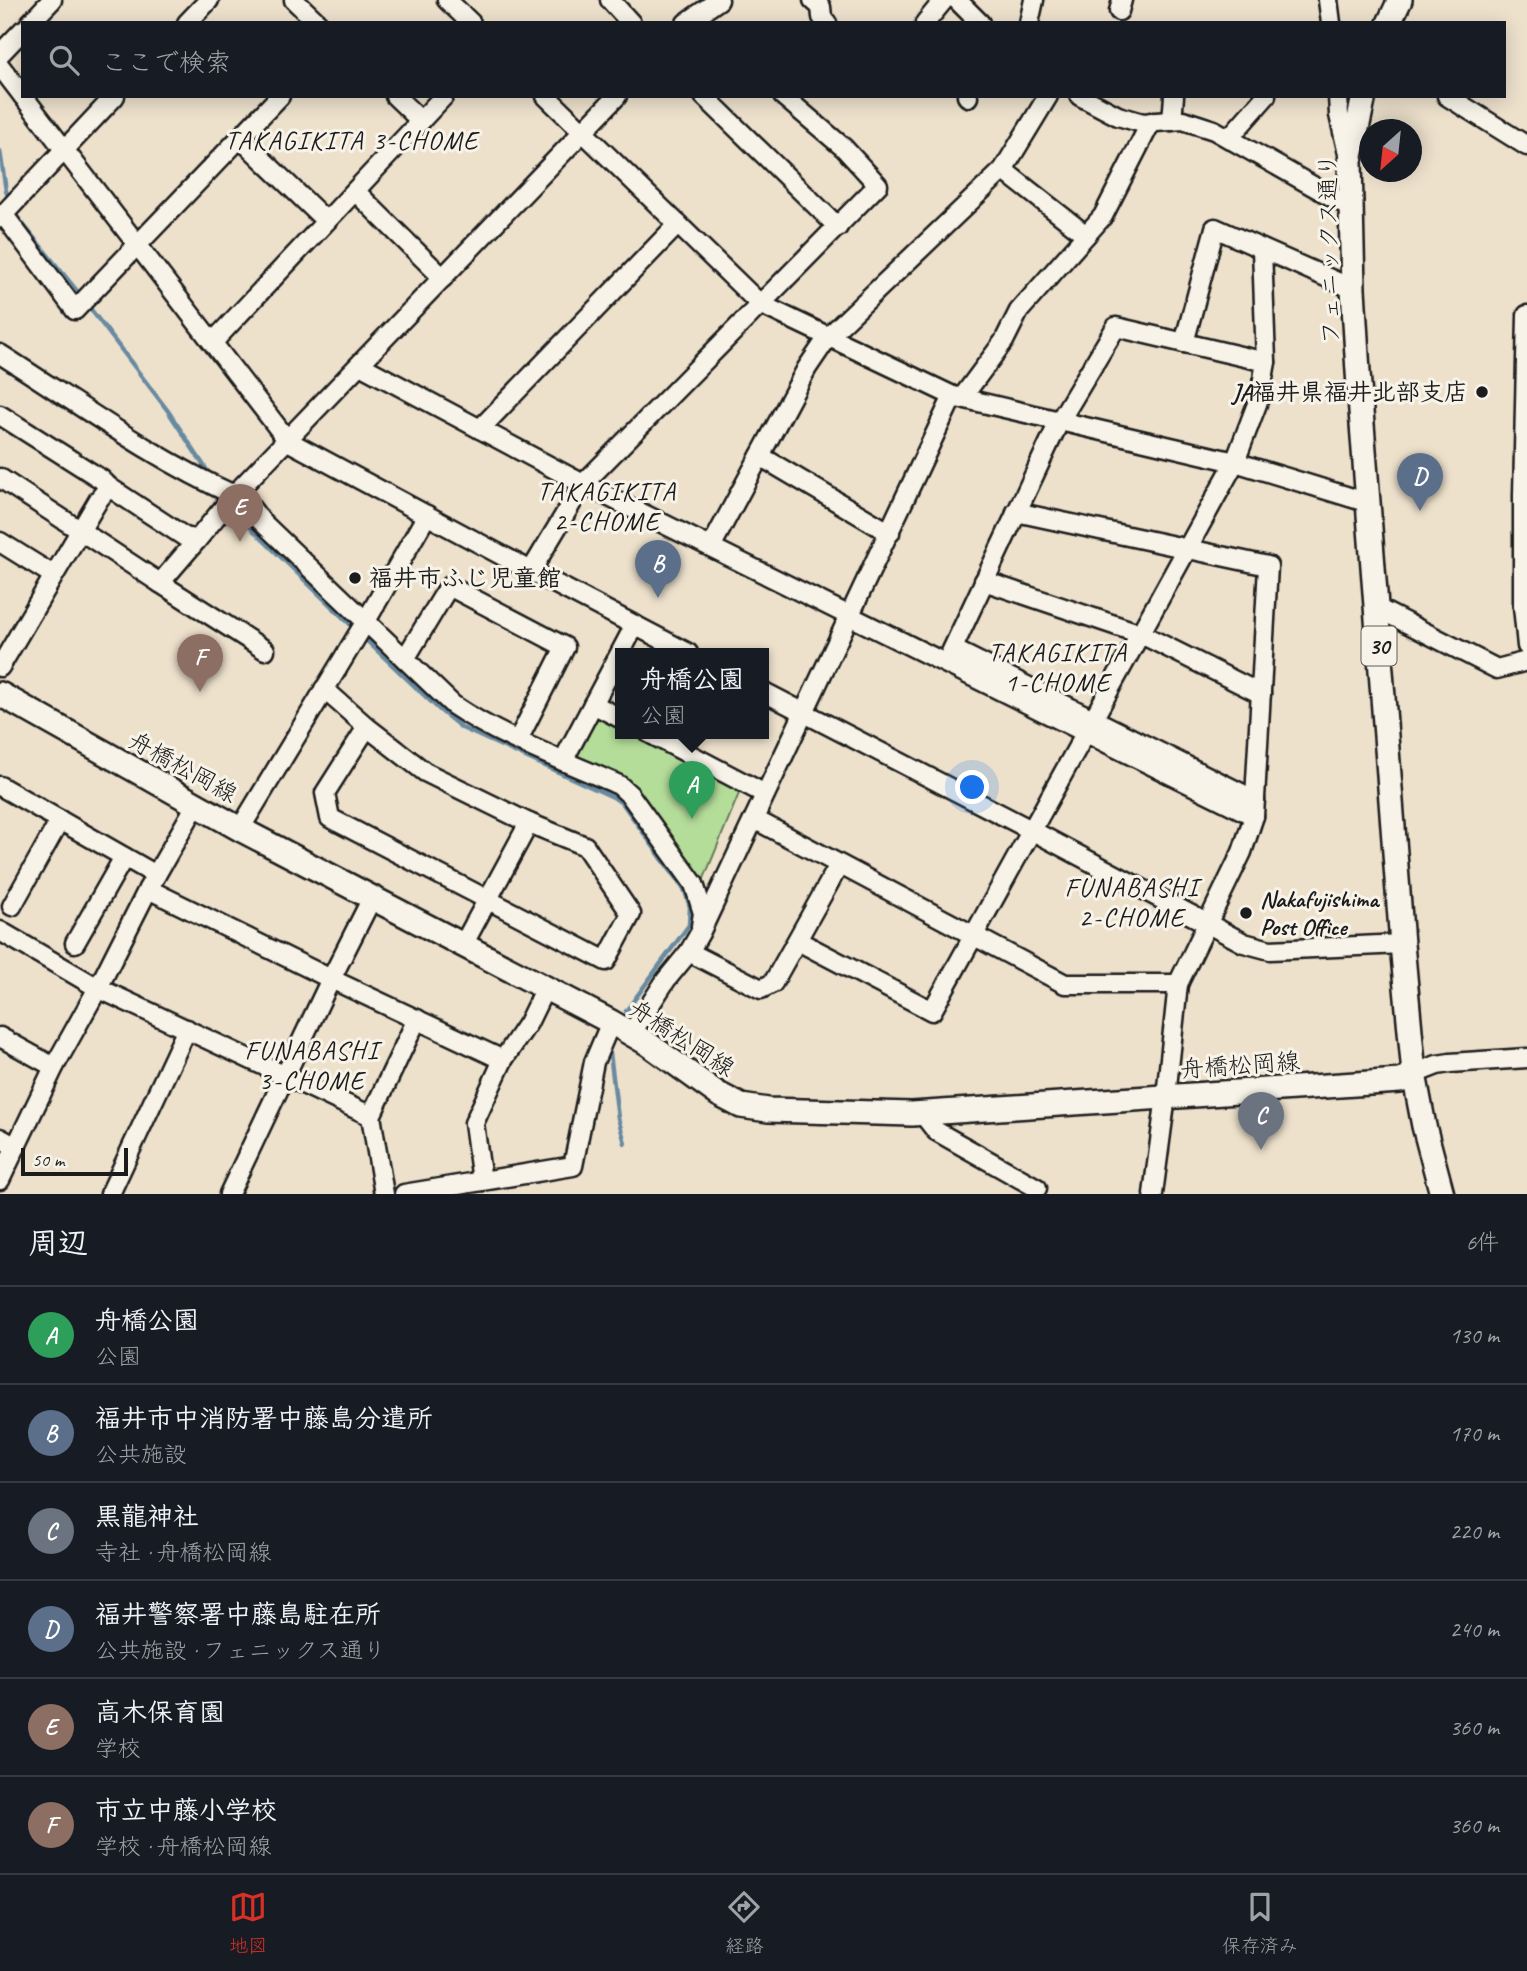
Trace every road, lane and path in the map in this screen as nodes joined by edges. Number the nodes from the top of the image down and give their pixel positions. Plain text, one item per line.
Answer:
1 (52, 0) edge
2 (209, 0) edge
3 (294, 0) edge
4 (447, 0) edge
5 (610, 0) edge
6 (719, 0) edge
7 (813, 0) edge
8 (944, 0) edge
9 (957, 0) edge
10 (1034, 0) edge
11 (1328, 0) edge
12 (1400, 0) edge
13 (696, 20) edge
14 (32, 21) edge
15 (189, 21) edge
16 (316, 21) edge
17 (469, 21) edge
18 (629, 21) edge
19 (825, 21) edge
20 (927, 21) edge
21 (978, 21) edge
22 (1029, 21) edge
23 (1331, 21) edge
24 (1390, 21) edge
25 (21, 32) edge
26 (0, 54) edge
27 (0, 66) edge
28 (21, 93) edge
29 (25, 98) edge
30 (113, 98) edge
31 (278, 98) edge
32 (397, 98) edge
33 (442, 98) edge
34 (548, 98) edge
35 (615, 98) edge
36 (706, 98) edge
37 (785, 98) edge
38 (1047, 98) edge
39 (1084, 98) edge
40 (1174, 98) edge
41 (1264, 98) edge
42 (1338, 98) edge
43 (1364, 98) edge
44 (1450, 98) edge
45 (421, 121) junction
46 (1172, 121) junction
47 (1152, 122) junction
48 (583, 132) junction
49 (240, 138) junction
50 (1229, 138) junction
51 (1527, 146) edge
52 (64, 149) junction
53 (1350, 161) junction
54 (1003, 170) junction
55 (355, 191) junction
56 (1350, 207) junction
57 (2, 216) edge
58 (326, 222) junction
59 (678, 224) junction
60 (838, 227) junction
61 (1086, 235) junction
62 (138, 246) junction
63 (1262, 249) junction
64 (443, 278) junction
65 (1353, 289) junction
66 (760, 304) junction
67 (1527, 315) edge
68 (828, 337) junction
69 (213, 342) junction
70 (1184, 343) junction
71 (0, 354) edge
72 (1266, 362) junction
73 (360, 365) junction
74 (957, 398) junction
75 (0, 415) edge
76 (1059, 422) junction
77 (480, 429) junction
78 (288, 440) junction
79 (760, 456) junction
80 (1235, 462) junction
81 (0, 478) edge
82 (583, 484) junction
83 (109, 487) junction
84 (236, 493) junction
85 (1525, 495) edge
86 (1369, 503) junction
87 (1016, 512) junction
88 (427, 515) junction
89 (80, 531) junction
90 (890, 533) junction
91 (197, 540) junction
92 (0, 541) edge
93 (711, 547) junction
94 (1188, 547) junction
95 (531, 571) junction
96 (53, 575) junction
97 (984, 581) junction
98 (160, 583) junction
99 (1377, 608) junction
100 (852, 615) junction
101 (366, 621) junction
102 (635, 625) junction
103 (1140, 634) junction
104 (1527, 646) edge
105 (623, 648) edge
106 (679, 648) edge
107 (265, 650) dead end
108 (949, 656) junction
109 (405, 659) junction
110 (1527, 661) edge
111 (615, 663) edge
112 (0, 667) edge
113 (324, 689) junction
114 (0, 694) edge
115 (1261, 694) junction
116 (769, 695) edge
117 (593, 704) junction
118 (804, 713) junction
119 (615, 715) edge
120 (1091, 726) junction
121 (367, 727) junction
122 (660, 739) edge
123 (518, 740) junction
124 (563, 761) junction
125 (0, 786) edge
126 (765, 794) junction
127 (196, 805) junction
128 (1255, 808) junction
129 (60, 820) junction
130 (754, 820) junction
131 (529, 823) junction
132 (240, 829) junction
133 (1031, 830) junction
134 (124, 857) junction
135 (839, 865) junction
136 (152, 882) junction
137 (372, 898) junction
138 (488, 899) junction
139 (12, 906) dead end
140 (1208, 923) junction
141 (0, 931) edge
142 (700, 933) junction
143 (974, 936) junction
144 (798, 941) junction
145 (75, 943) dead end
146 (1402, 944) junction
147 (463, 946) junction
148 (689, 952) junction
149 (331, 979) junction
150 (1178, 984) junction
151 (98, 988) junction
152 (545, 988) junction
153 (417, 1020) junction
154 (611, 1023) junction
155 (187, 1030) junction
156 (631, 1034) junction
157 (0, 1037) edge
158 (1527, 1058) edge
159 (503, 1059) junction
160 (54, 1067) junction
161 (1414, 1074) junction
162 (285, 1075) junction
163 (1166, 1096) junction
164 (922, 1113) junction
165 (371, 1116) junction
166 (8, 1142) edge
167 (0, 1180) edge
168 (482, 1181) junction
169 (1037, 1188) dead end
170 (110, 1194) edge
171 (229, 1194) edge
172 (384, 1194) edge
173 (404, 1194) edge
174 (1153, 1194) edge
175 (1442, 1194) edge

1 - 14 street
2 - 15 street
3 - 16 street
4 - 17 street
5 - 18 street
6 - 13 street
7 - 19 street
8 - 20 street
9 - 21 street
10 - 22 street
11 - 23 street
12 - 24 main road
25 - 26 street
27 - 28 street
29 - 52 street
30 - 52 street
31 - 49 street
32 - 45 street
33 - 45 street
34 - 48 street
35 - 48 street
36 - 60 street
37 - 60 street
38 - 54 street
39 - 47 street
40 - 46 street
41 - 50 street
42 - 53 street
43 - 53 main road, フェニックス通り / 30
44 - 51 street
45 - 55 street
46 - 47 street
46 - 50 street
47 - 61 street
48 - 59 street
48 - 64 street
49 - 58 street
49 - 62 street
50 - 56 street
52 - 57 street
52 - 62 street
53 - 56 main road, フェニックス通り / 30
54 - 61 street
54 - 68 street
55 - 58 street
55 - 64 street
56 - 65 main road, フェニックス通り / 30
57 - 62 street
58 - 69 street
59 - 66 street
59 - 77 street
60 - 66 street
61 - 74 street
62 - 69 street
63 - 65 street
63 - 70 street
63 - 72 street
64 - 73 street
65 - 86 main road, フェニックス通り / 30
66 - 68 street
66 - 82 street
67 - 85 street
68 - 74 street
68 - 79 street
69 - 78 street
70 - 72 street
70 - 76 street
71 - 84 street
72 - 80 street
73 - 77 street
73 - 78 street
74 - 76 street
74 - 90 street
75 - 83 street
76 - 80 street
76 - 87 street
77 - 82 street
78 - 84 street
78 - 88 street
79 - 90 street
79 - 93 street
80 - 86 street
80 - 94 street
81 - 89 street
82 - 93 street
82 - 95 street
83 - 89 street
83 - 91 street
84 - 91 street
84 - 101 street
85 - 104 street
86 - 99 main road, フェニックス通り / 30
87 - 94 street
87 - 97 street
88 - 95 street
88 - 101 street
89 - 96 street
89 - 98 street
90 - 100 street
91 - 98 street
92 - 96 street
93 - 100 street
94 - 103 street
94 - 115 street
95 - 102 street
96 - 112 street
97 - 103 street
97 - 108 street
98 - 107 street
99 - 110 street
99 - 146 main road, フェニックス通り / 30
100 - 108 street
100 - 118 street
101 - 109 street
101 - 113 street
102 - 105 street
102 - 106 street
103 - 115 street
103 - 120 street
108 - 120 street
109 - 123 street
109 - 123 street
111 - 117 street
113 - 121 street
113 - 132 street
114 - 127 main road, 舟橋松岡線
115 - 128 street
116 - 118 street
117 - 119 street
117 - 124 street
118 - 126 street
118 - 133 street
120 - 128 street
120 - 133 street
121 - 131 street
121 - 138 street
122 - 126 street
123 - 124 street
124 - 142 street
125 - 129 street
126 - 130 street
127 - 132 main road, 舟橋松岡線
127 - 136 street
128 - 140 street
129 - 134 street
129 - 139 street
130 - 135 street
130 - 142 street
131 - 138 street
131 - 138 street
132 - 137 main road, 舟橋松岡線
133 - 140 street
133 - 143 street
134 - 136 street
134 - 145 street
135 - 143 street
135 - 144 street
136 - 149 street
136 - 151 street
137 - 147 main road, 舟橋松岡線
137 - 149 street
138 - 147 street
140 - 146 street
140 - 150 street
141 - 151 street
142 - 148 street
143 - 144 street
143 - 150 street
144 - 148 street
146 - 161 main road, フェニックス通り / 30
147 - 152 main road, 舟橋松岡線
148 - 156 street
149 - 153 street
149 - 162 street
150 - 163 street
151 - 155 street
151 - 160 street
152 - 154 main road, 舟橋松岡線
152 - 159 street
153 - 159 street
153 - 165 street
154 - 156 main road, 舟橋松岡線
154 - 168 street
155 - 162 street
155 - 170 street
156 - 164 main road, 舟橋松岡線
157 - 160 street
158 - 161 street
159 - 168 street
160 - 166 street
161 - 163 main road, 舟橋松岡線
161 - 175 main road, フェニックス通り / 30
162 - 165 street
162 - 171 street
163 - 164 main road, 舟橋松岡線
163 - 174 street
164 - 169 street
165 - 172 street
166 - 167 street
168 - 173 street

